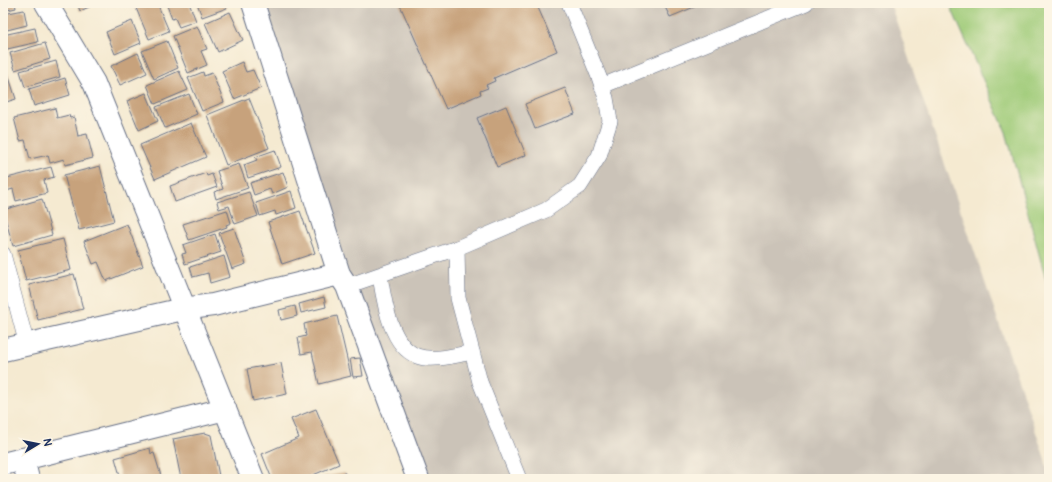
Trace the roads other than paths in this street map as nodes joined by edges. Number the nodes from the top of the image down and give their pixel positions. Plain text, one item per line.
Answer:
1 (46, 3) edge
2 (253, 3) edge
3 (569, 3) edge
4 (806, 3) edge
5 (602, 86) junction
6 (457, 248) junction
7 (3, 254) edge
8 (380, 276) junction
9 (343, 280) junction
10 (183, 309) junction
11 (27, 345) junction
12 (3, 350) edge
13 (472, 352) junction
14 (225, 409) junction
15 (18, 468) edge
16 (253, 479) edge
17 (418, 479) edge
18 (519, 479) edge

1 - 10 street
2 - 9 street
3 - 5 lane
4 - 5 lane
5 - 6 lane
6 - 8 lane
6 - 13 lane
7 - 11 lane
8 - 9 lane
8 - 13 lane
9 - 10 street
9 - 17 street
10 - 11 street
10 - 14 street
11 - 12 street
13 - 18 lane
14 - 15 street
14 - 16 street

